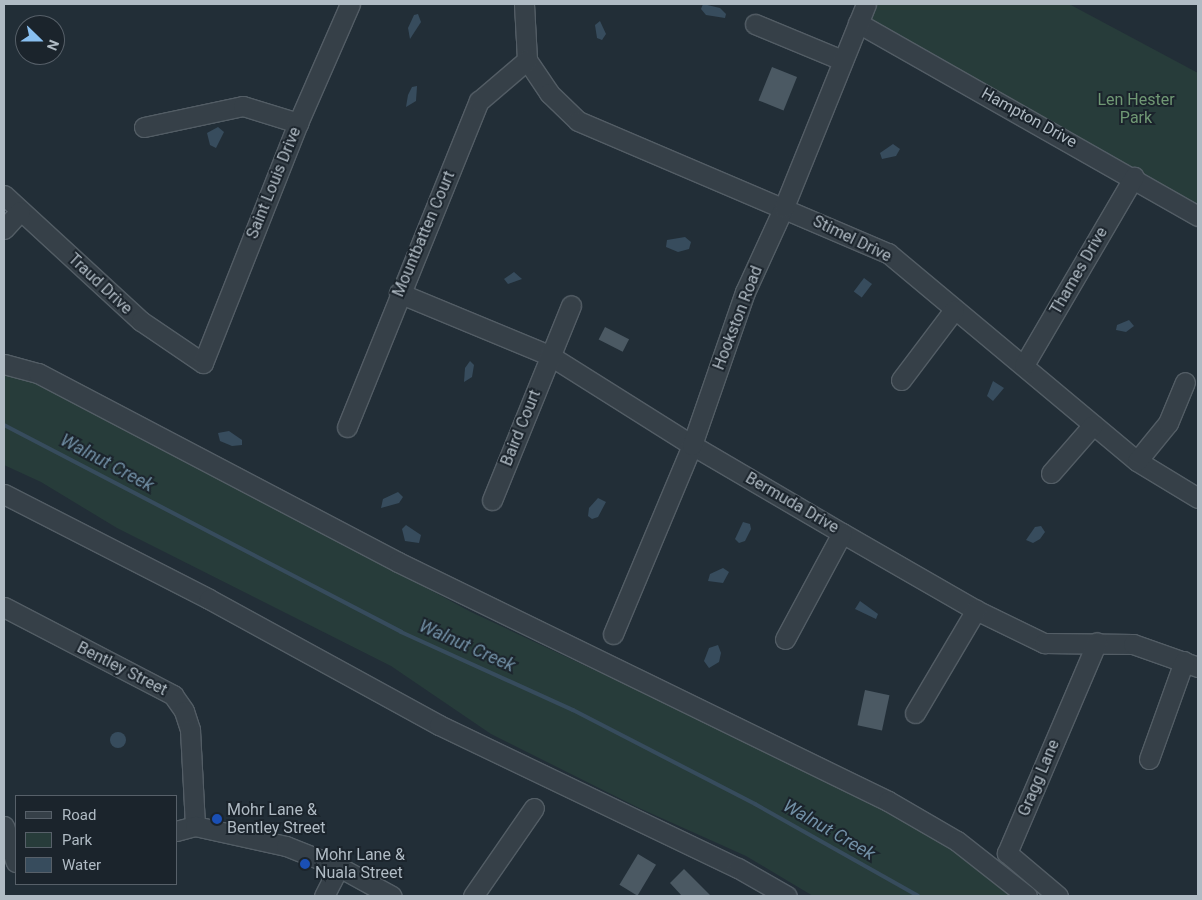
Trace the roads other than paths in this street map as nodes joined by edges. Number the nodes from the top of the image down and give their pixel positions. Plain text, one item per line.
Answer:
1 (350, 4) edge
2 (524, 4) edge
3 (866, 4) edge
4 (858, 23) junction
5 (755, 24) dead end
6 (527, 60) junction
7 (842, 60) junction
8 (298, 123) junction
9 (144, 127) dead end
10 (1134, 177) junction
11 (4, 196) edge
12 (784, 206) junction
13 (20, 211) junction
14 (1198, 216) edge
15 (4, 229) edge
16 (399, 293) junction
17 (571, 305) dead end
18 (954, 310) junction
19 (549, 355) junction
20 (203, 363) joint
21 (4, 364) edge
22 (1024, 365) junction
23 (901, 380) dead end
24 (1185, 382) dead end
25 (1093, 425) junction
26 (347, 426) dead end
27 (692, 445) junction
28 (1137, 461) junction
29 (1051, 473) dead end
30 (4, 494) edge
31 (1198, 498) edge
32 (492, 500) dead end
33 (842, 532) junction
34 (4, 607) edge
35 (976, 610) junction
36 (613, 634) dead end
37 (784, 639) dead end
38 (1097, 642) junction
39 (1191, 664) edge
40 (915, 713) dead end
41 (1149, 759) dead end
42 (534, 808) dead end
43 (4, 826) edge
44 (195, 826) junction
45 (178, 830) edge
46 (15, 859) edge
47 (339, 867) junction
48 (324, 896) edge
49 (392, 896) edge
50 (473, 896) edge
51 (787, 896) edge
52 (1026, 896) edge
53 (1058, 896) edge

1 - 8 street, Saint Louis Drive
2 - 6 street
3 - 4 street, Hookston Road
4 - 7 street, Hookston Road
4 - 10 street, Hampton Drive
5 - 7 street
6 - 12 street, Stimel Drive
6 - 16 street, Mountbatten Court
7 - 12 street, Hookston Road
8 - 9 street
8 - 20 street, Saint Louis Drive
10 - 14 street, Hampton Drive
10 - 22 street, Thames Drive
11 - 13 street, Traud Drive
12 - 18 street, Stimel Drive
12 - 27 street, Hookston Road
13 - 15 street
13 - 20 street, Traud Drive
16 - 19 street, Bermuda Drive
16 - 26 street, Mountbatten Court
17 - 19 street, Baird Court
18 - 22 street, Stimel Drive
18 - 23 street
19 - 27 street, Bermuda Drive
19 - 32 street, Baird Court
21 - 52 street
22 - 25 street, Stimel Drive
24 - 28 street
25 - 28 street, Stimel Drive
25 - 29 street
27 - 33 street, Bermuda Drive
27 - 36 street, Hookston Road
28 - 31 street, Stimel Drive
30 - 51 street
33 - 35 street, Bermuda Drive
33 - 37 street
34 - 44 street, Bentley Street
35 - 38 street, Bermuda Drive
35 - 40 street
38 - 39 street, Bermuda Drive
38 - 53 street, Gragg Lane
39 - 41 street
42 - 50 street
43 - 46 street
44 - 45 street
44 - 47 street
47 - 48 street
47 - 49 street

